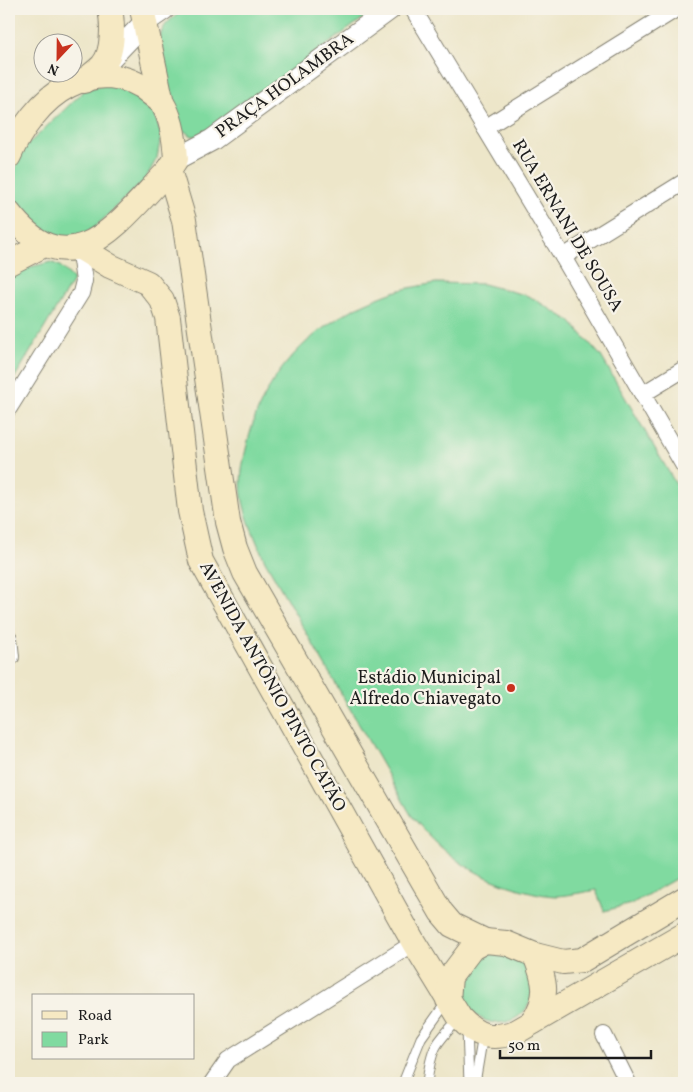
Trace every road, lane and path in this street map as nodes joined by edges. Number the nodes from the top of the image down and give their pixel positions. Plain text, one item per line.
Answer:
1 (110, 9) edge
2 (164, 9) edge
3 (390, 9) edge
4 (413, 9) edge
5 (676, 9) edge
6 (143, 16) edge
7 (103, 66) junction
8 (84, 81) junction
9 (162, 104) junction
10 (16, 127) edge
11 (485, 128) junction
12 (9, 156) edge
13 (173, 165) junction
14 (684, 182) edge
15 (9, 213) edge
16 (44, 245) junction
17 (79, 247) junction
18 (563, 257) junction
19 (9, 263) edge
20 (684, 368) edge
21 (643, 394) junction
22 (9, 408) edge
23 (684, 466) edge
24 (9, 638) edge
25 (11, 657) dead end
26 (684, 899) edge
27 (684, 934) edge
28 (485, 941) junction
29 (414, 943) junction
30 (535, 955) junction
31 (464, 1020) junction
32 (533, 1022) junction
33 (604, 1035) dead end
34 (212, 1083) edge
35 (403, 1083) edge
36 (427, 1083) edge
37 (469, 1083) edge
38 (474, 1083) edge
39 (628, 1083) edge

1 - 7 main road
2 - 6 street
3 - 13 street, PRAÇA HOLAMBRA
4 - 11 street, RUA ERNANI DE SOUSA
5 - 11 street
6 - 7 street
6 - 9 main road, AVENIDA ANTÔNIO PINTO CATÃO
7 - 8 main road
8 - 9 main road
8 - 10 main road
9 - 13 main road, AVENIDA ANTÔNIO PINTO CATÃO
10 - 12 main road
11 - 18 street, RUA ERNANI DE SOUSA
13 - 17 main road
13 - 28 main road, AVENIDA ANTÔNIO PINTO CATÃO
14 - 18 street
15 - 16 main road
16 - 17 main road
16 - 19 main road
17 - 22 street
17 - 29 main road, AVENIDA ANTÔNIO PINTO CATÃO
18 - 21 street, RUA ERNANI DE SOUSA
20 - 21 street
21 - 23 street, RUA ERNANI DE SOUSA
24 - 25 street
26 - 30 main road
27 - 32 main road
28 - 30 main road
28 - 31 main road
29 - 31 main road, AVENIDA ANTÔNIO PINTO CATÃO
29 - 34 street
30 - 32 main road
31 - 32 main road
31 - 35 lane
31 - 36 lane
31 - 37 lane
31 - 38 lane
33 - 39 street

